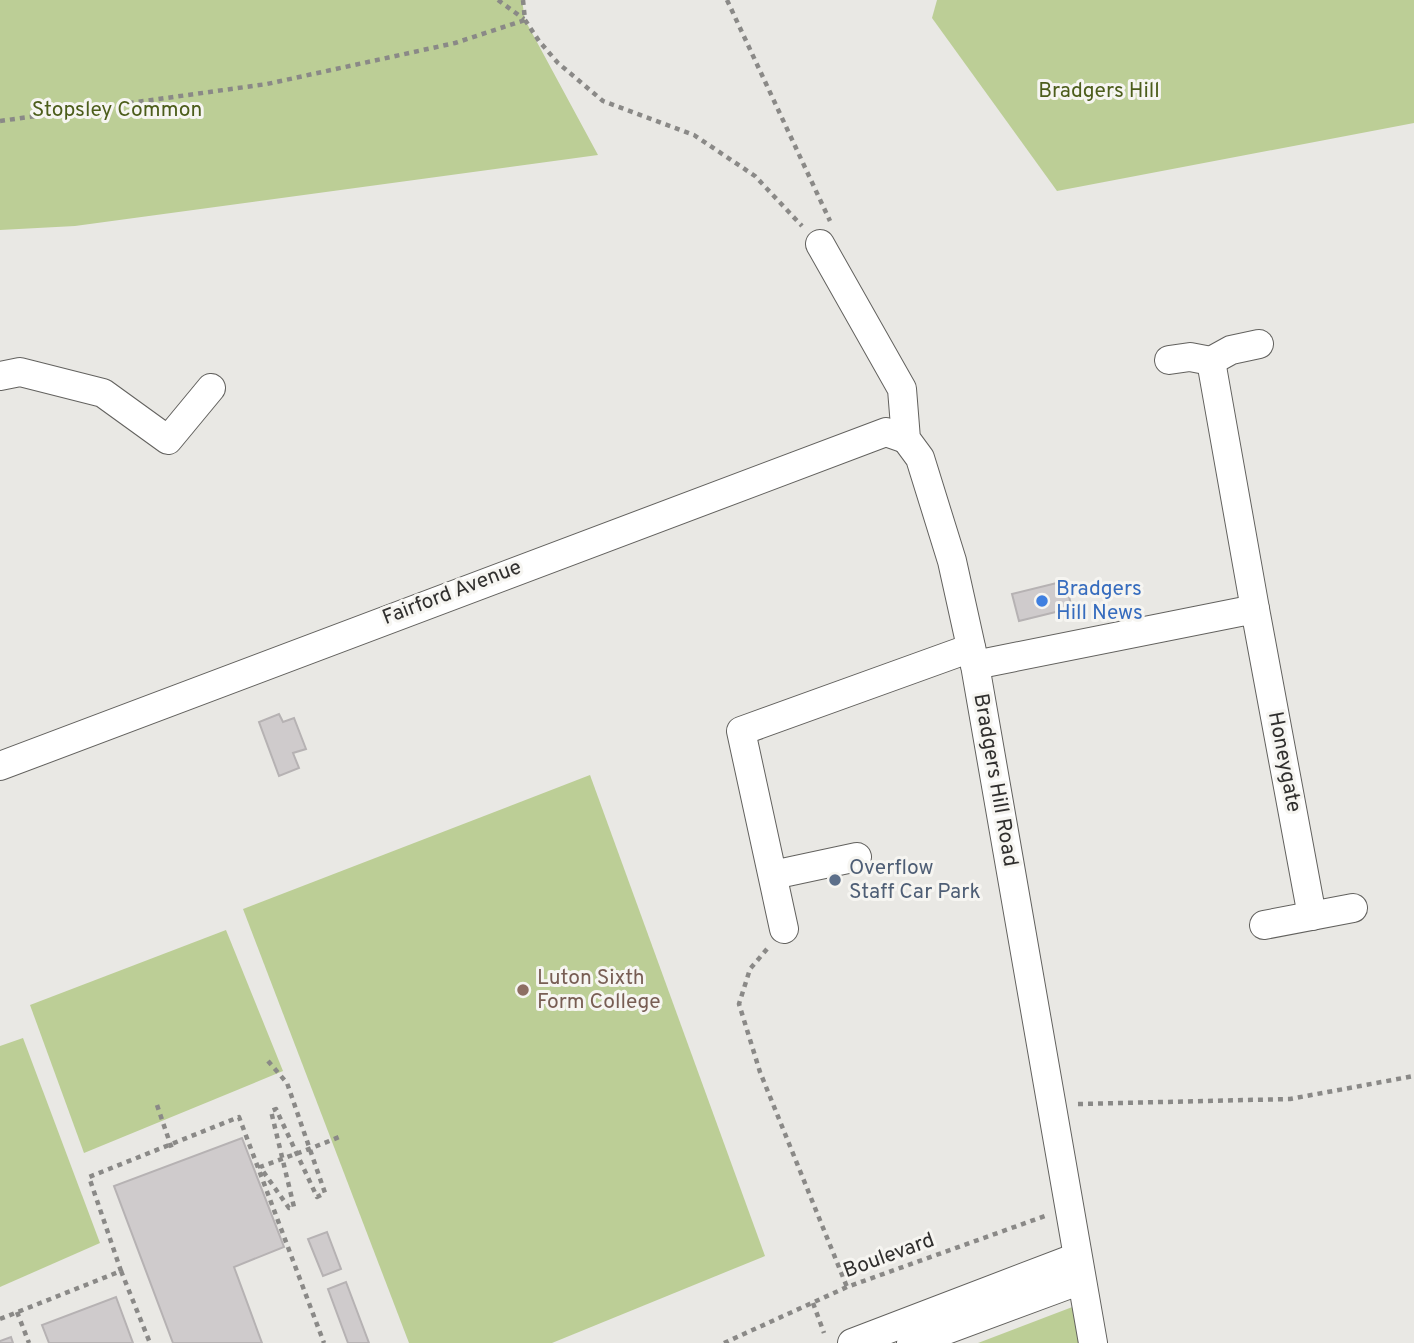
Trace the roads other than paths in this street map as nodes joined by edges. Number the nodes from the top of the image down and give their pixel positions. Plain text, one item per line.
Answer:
1 (826, 235) road end
2 (1259, 344) dead end
3 (1169, 360) dead end
4 (1211, 362) junction
5 (0, 376) edge
6 (211, 388) dead end
7 (906, 439) junction
8 (1255, 609) junction
9 (973, 657) junction
10 (0, 766) edge
11 (857, 857) dead end
12 (773, 875) junction
13 (1353, 908) dead end
14 (1312, 915) junction
15 (1264, 925) dead end
16 (784, 929) road end
17 (1079, 1269) junction
18 (852, 1343) edge
19 (911, 1343) edge
20 (1093, 1343) edge

1 - 7 street, Bradgers Hill Road
2 - 4 street
3 - 4 street
4 - 8 street, Honeygate
5 - 6 street
7 - 9 street, Bradgers Hill Road
7 - 10 street, Fairford Avenue
8 - 9 street
8 - 14 street, Honeygate
9 - 12 street
9 - 17 street, Bradgers Hill Road
11 - 12 street
12 - 16 street
13 - 14 street
14 - 15 street
17 - 18 street
17 - 19 street
17 - 20 street, Bradgers Hill Road

